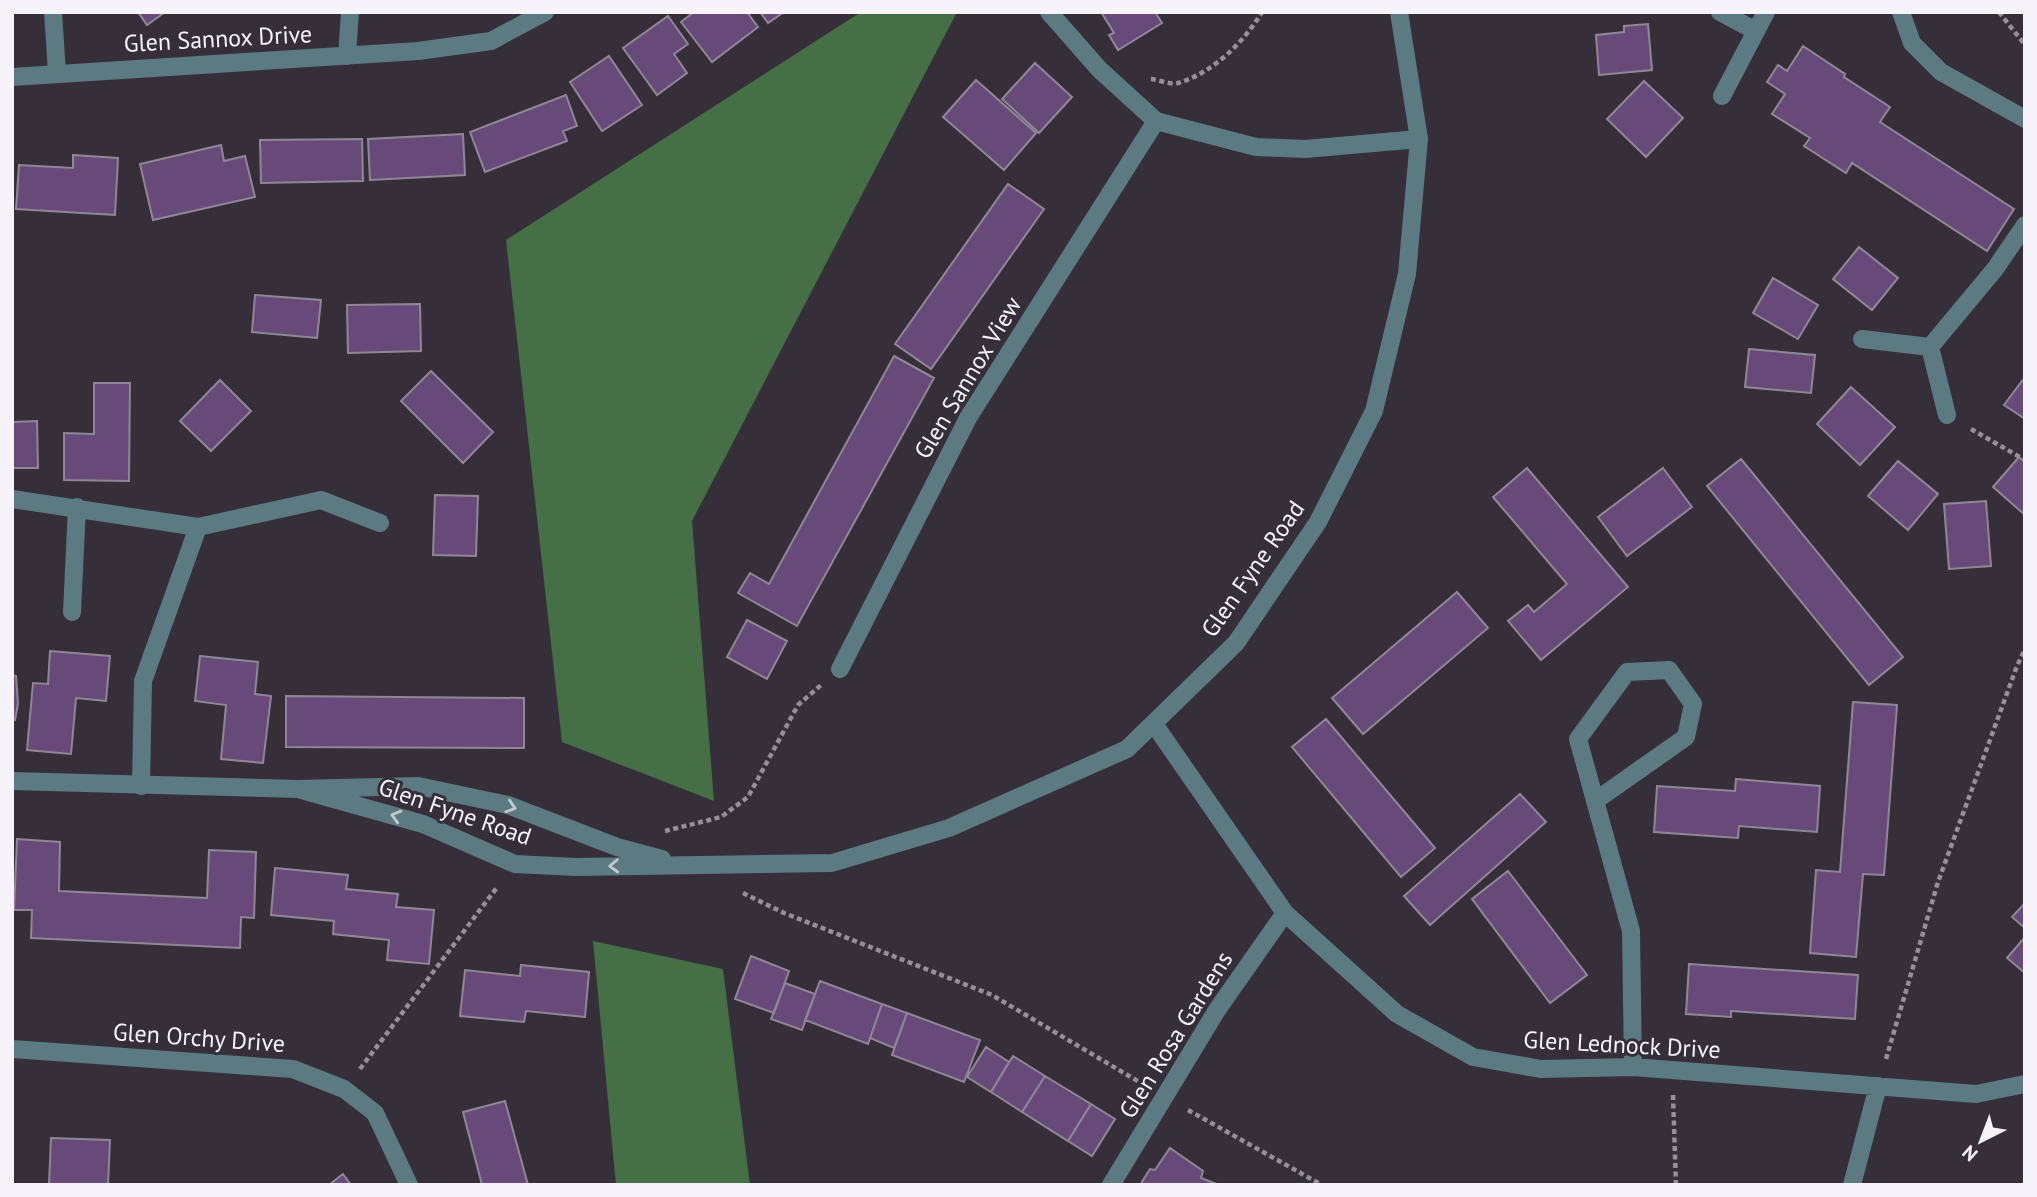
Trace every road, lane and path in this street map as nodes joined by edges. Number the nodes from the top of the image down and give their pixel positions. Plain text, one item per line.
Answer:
1 (52, 12) edge
2 (350, 12) edge
3 (545, 12) edge
4 (1049, 12) edge
5 (1262, 12) edge
6 (1399, 12) edge
7 (1720, 12) edge
8 (1766, 12) edge
9 (1901, 12) edge
10 (1998, 12) edge
11 (1756, 31) junction
12 (2025, 45) edge
13 (347, 56) junction
14 (57, 73) junction
15 (12, 77) edge
16 (1150, 79) dead end
17 (1722, 96) dead end
18 (2025, 119) edge
19 (1156, 121) junction
20 (1419, 139) junction
21 (2025, 225) edge
22 (1862, 339) dead end
23 (1930, 347) junction
24 (1947, 415) joint
25 (2025, 460) edge
26 (12, 499) edge
27 (77, 507) junction
28 (380, 523) dead end
29 (198, 527) junction
30 (72, 612) dead end
31 (2025, 649) edge
32 (840, 668) joint
33 (1154, 724) junction
34 (12, 781) edge
35 (141, 786) junction
36 (298, 789) junction
37 (1595, 802) junction
38 (659, 832) dead end
39 (515, 864) junction
40 (682, 864) junction
41 (739, 891) dead end
42 (1285, 913) junction
43 (12, 1049) edge
44 (1633, 1067) junction
45 (1672, 1070) junction
46 (2025, 1084) edge
47 (1878, 1086) junction
48 (345, 1089) junction
49 (1165, 1096) junction
50 (409, 1185) edge
51 (1111, 1185) edge
52 (1322, 1185) edge
53 (1676, 1185) edge
54 (1852, 1185) edge

1 - 14 street
2 - 13 street
3 - 13 street, Glen Sannox Drive
4 - 19 street
5 - 16 path
6 - 20 street, Glen Fyne Road
7 - 11 street
8 - 11 street
9 - 18 street
10 - 12 path
11 - 17 street
13 - 14 street, Glen Sannox Drive
14 - 15 street, Glen Sannox Drive
19 - 20 street
19 - 32 street, Glen Sannox View
20 - 33 street, Glen Fyne Road
21 - 23 street
22 - 23 street
23 - 24 street
24 - 25 path
26 - 27 street
27 - 29 street
27 - 30 street
28 - 29 street
29 - 35 street
31 - 47 path
32 - 38 path
33 - 40 street, Glen Fyne Road
33 - 42 street, Glen Lednock Drive
34 - 35 street, Glen Fyne Road
35 - 36 street, Glen Fyne Road
39 -> 36 street, Glen Fyne Road
36 -> 40 street, Glen Fyne Road
37 - 37 street
37 - 44 street
40 -> 39 street, Glen Fyne Road
39 - 48 path
41 - 49 path
42 - 44 street, Glen Lednock Drive
42 - 49 street, Glen Rosa Gardens
43 - 48 street, Glen Orchy Drive
44 - 45 street, Glen Lednock Drive
45 - 47 street, Glen Lednock Drive
45 - 53 path
46 - 47 street, Glen Lednock Drive
47 - 54 street
48 - 50 street, Glen Orchy Drive
49 - 51 street, Glen Rosa Gardens
49 - 52 path

